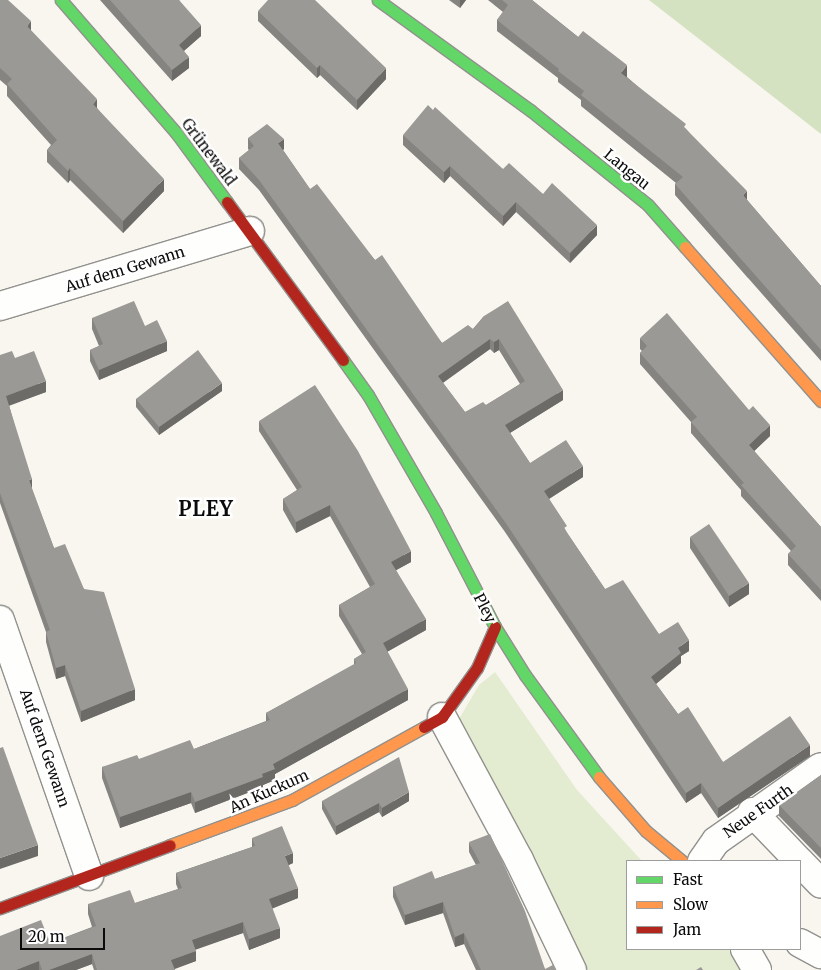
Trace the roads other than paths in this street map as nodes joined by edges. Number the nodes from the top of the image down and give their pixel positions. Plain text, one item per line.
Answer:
1 (61, 0) edge
2 (378, 0) edge
3 (250, 231) junction
4 (0, 306) edge
5 (322, 330) joint
6 (821, 400) edge
7 (0, 620) edge
8 (495, 627) junction
9 (442, 716) junction
10 (821, 767) edge
11 (752, 812) junction
12 (681, 860) edge
13 (703, 860) edge
14 (797, 860) edge
15 (801, 864) edge
16 (89, 876) junction
17 (821, 884) edge
18 (0, 908) edge
19 (801, 944) edge
20 (746, 950) edge
21 (821, 954) edge
22 (572, 970) edge
23 (756, 970) edge

1 - 3 street, Grünewald
2 - 6 street, Langau
3 - 4 street, Auf dem Gewann
3 - 5 street, Grünewald
5 - 8 street, Pley
7 - 16 street, Auf dem Gewann
8 - 9 street, An Kuckum
8 - 12 street, Pley
9 - 16 street, An Kuckum
9 - 22 street
10 - 11 street, Neue Furth
11 - 13 street, Neue Furth
11 - 14 street
15 - 17 street
16 - 18 street, An Kuckum
19 - 21 street
20 - 23 street

